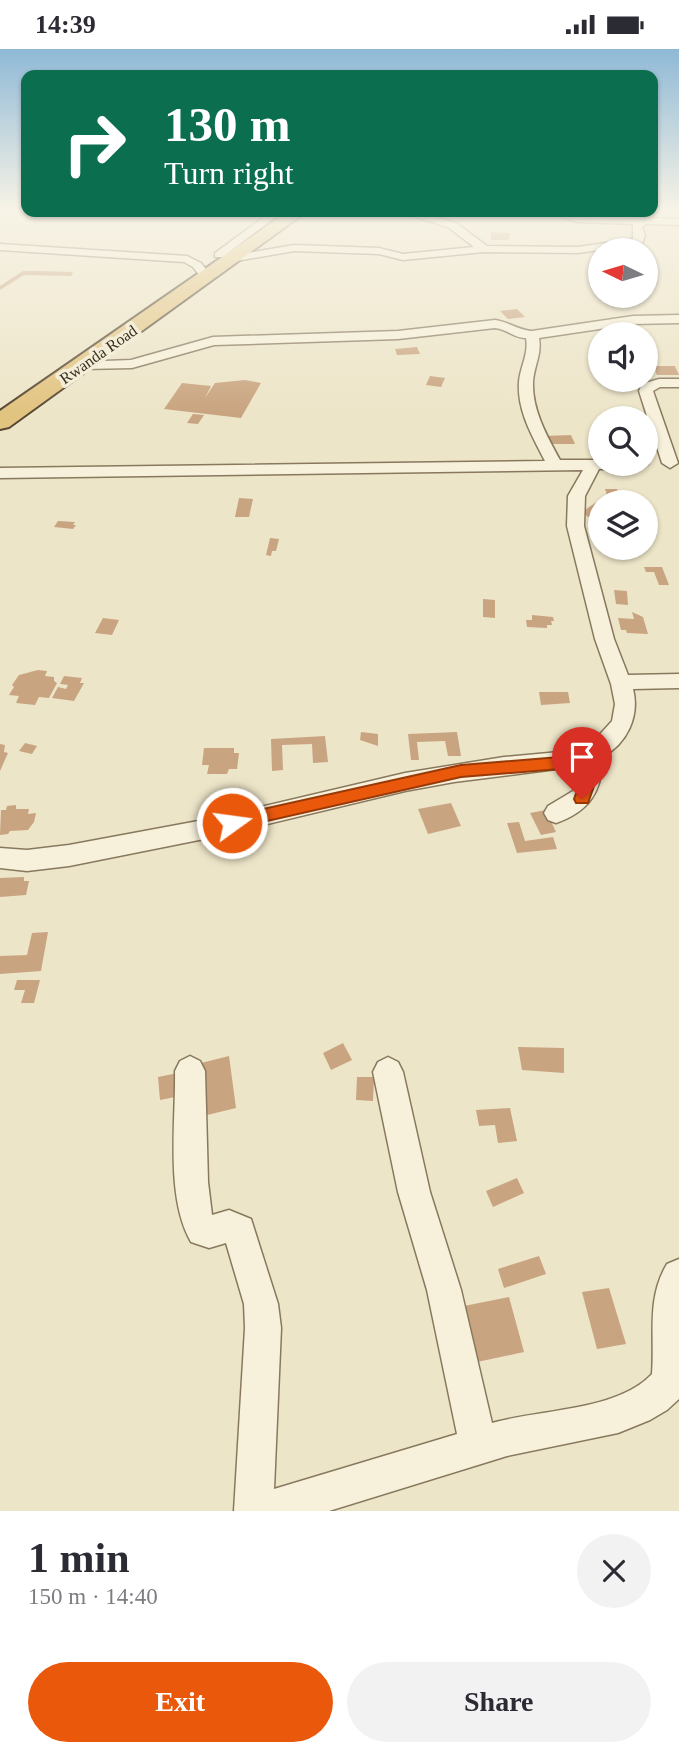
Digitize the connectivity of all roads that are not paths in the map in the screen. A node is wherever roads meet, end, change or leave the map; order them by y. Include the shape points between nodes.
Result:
1 (204, 275) edge
2 (210, 275) edge
3 (207, 278) junction
4 (679, 319) edge
5 (532, 335) junction
6 (83, 365) junction
7 (679, 383) edge
8 (0, 422) edge
9 (674, 463) edge
10 (555, 465) junction
11 (588, 465) edge
12 (0, 473) edge
13 (588, 473) edge
14 (679, 681) edge
15 (621, 682) junction
16 (591, 753) junction
17 (556, 813) dead end
18 (0, 858) edge
19 (190, 1071) dead end
20 (388, 1072) dead end
21 (679, 1276) edge
22 (479, 1447) junction
23 (254, 1511) edge
24 (267, 1511) edge

1 - 3 street
2 - 3 highway, Rwanda Road
3 - 6 highway, Rwanda Road
4 - 5 street via 633,320
5 - 6 street via 495,324 398,335 212,341 132,364
5 - 10 street via 535,351 526,387 536,425
6 - 8 highway, Rwanda Road
7 - 9 street via 659,383 646,391
10 - 11 street
10 - 12 street
13 - 15 street via 574,514 607,646
14 - 15 street
15 - 16 street via 623,721 616,734
16 - 17 street via 585,793 571,808
16 - 18 street via 560,763 461,771 414,780 151,842 26,860
19 - 23 street via 192,1192 197,1223 208,1232 229,1226 239,1231 261,1304
20 - 22 street
21 - 22 street via 672,1304 674,1362 669,1383 656,1397 615,1415 518,1434
22 - 24 street

